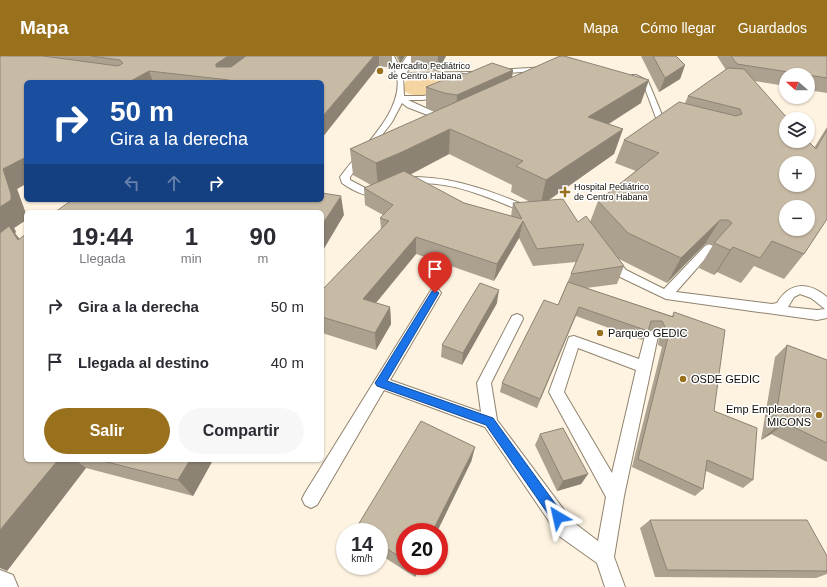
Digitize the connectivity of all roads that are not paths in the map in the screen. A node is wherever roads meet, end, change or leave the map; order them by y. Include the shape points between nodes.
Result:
1 (392, 56) edge
2 (410, 59) edge
3 (559, 69) edge
4 (481, 74) junction
5 (400, 75) junction
6 (624, 75) edge
7 (514, 79) edge
8 (469, 83) edge
9 (451, 91) edge
10 (400, 98) junction
11 (450, 123) edge
12 (680, 124) edge
13 (370, 161) edge
14 (350, 171) junction
15 (538, 210) edge
16 (709, 248) edge
17 (601, 250) edge
18 (435, 293) dead end
19 (666, 295) junction
20 (827, 304) edge
21 (772, 309) junction
22 (827, 313) edge
23 (517, 319) dead end
24 (651, 336) edge
25 (644, 367) junction
26 (380, 383) junction
27 (490, 422) junction
28 (615, 496) junction
29 (311, 498) dead end
30 (604, 557) junction
31 (615, 587) edge

1 - 5 lane
2 - 5 street
3 - 4 lane
4 - 5 lane
4 - 7 lane
4 - 8 lane
5 - 10 lane
6 - 12 lane via 646,82 659,116
9 - 10 lane via 438,96
10 - 11 lane
10 - 14 lane via 389,120
13 - 14 lane
14 - 15 lane via 345,181 355,188 378,194 408,181 429,179 472,189 530,211
16 - 19 lane
17 - 19 lane via 622,273
18 - 26 lane
19 - 21 lane
20 - 21 lane via 816,295 798,290 789,294 782,306
21 - 22 lane via 817,315
23 - 27 lane via 484,383
24 - 25 lane
25 - 28 lane
25 - 28 lane via 574,342 556,392
26 - 27 lane
26 - 29 lane
27 - 30 lane via 566,529
28 - 30 lane
30 - 31 lane

